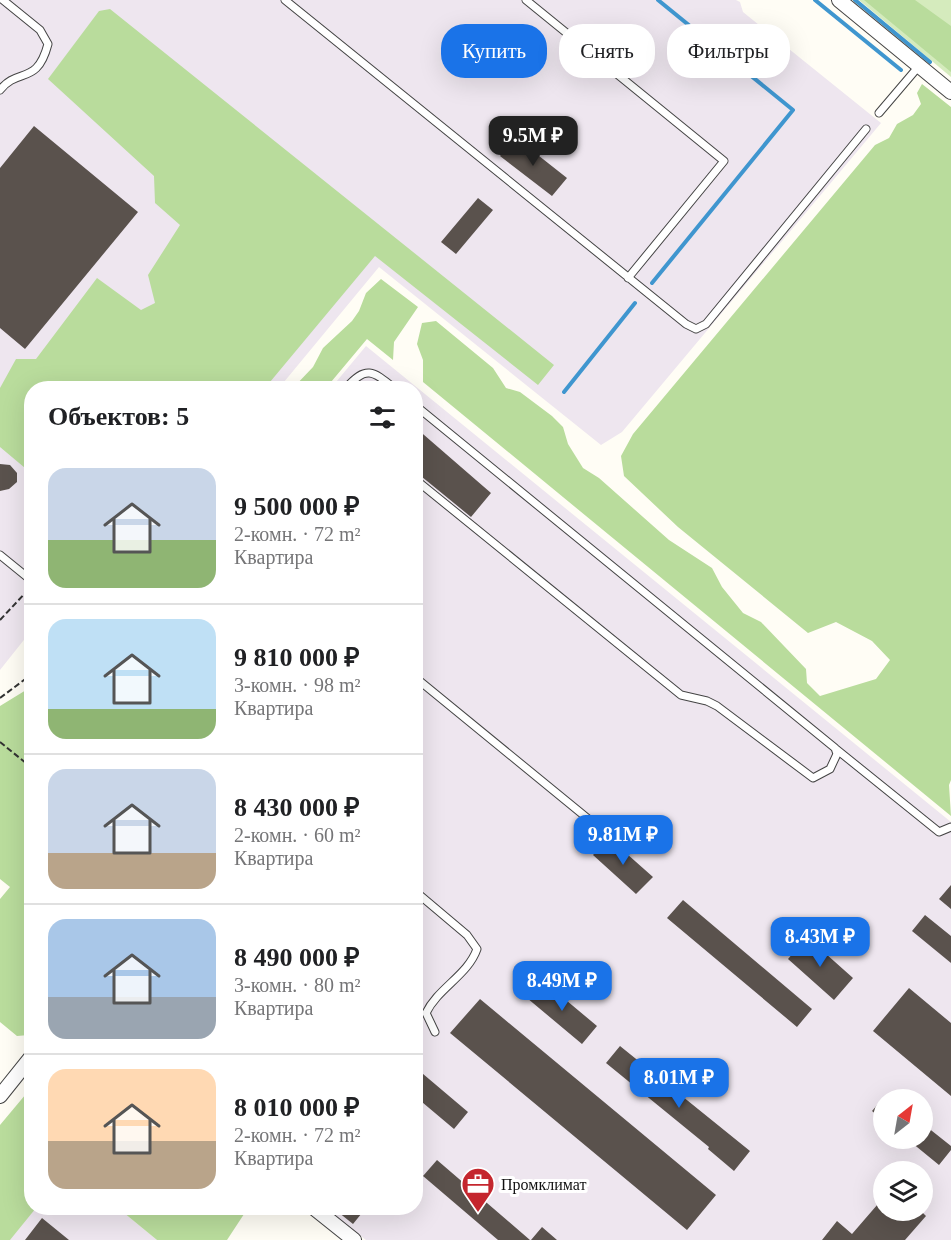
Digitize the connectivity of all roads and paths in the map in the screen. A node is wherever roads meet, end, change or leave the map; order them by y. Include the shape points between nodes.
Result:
1 (3, 0) edge
2 (285, 0) edge
3 (526, 0) edge
4 (839, 0) edge
5 (920, 66) junction
6 (0, 90) edge
7 (951, 92) edge
8 (879, 113) dead end
9 (866, 129) dead end
10 (628, 278) junction
11 (352, 381) edge
12 (385, 381) edge
13 (423, 412) edge
14 (423, 486) edge
15 (0, 555) edge
16 (24, 574) edge
17 (24, 594) edge
18 (0, 620) edge
19 (24, 681) edge
20 (423, 684) edge
21 (0, 698) edge
22 (0, 742) edge
23 (834, 748) junction
24 (24, 762) edge
25 (951, 827) edge
26 (603, 831) dead end
27 (423, 898) edge
28 (435, 1032) dead end
29 (24, 1066) edge
30 (0, 1096) edge
31 (323, 1215) edge
32 (354, 1240) edge

1 - 6 lane via 40,30 48,44 44,60 33,72 5,83
2 - 10 lane
3 - 10 lane via 724,161
4 - 5 street
5 - 7 street
5 - 8 lane
9 - 10 lane via 706,324 696,329 686,324
11 - 12 lane via 364,373 375,373
13 - 23 lane
14 - 23 lane via 681,695 717,706 813,778 830,769 837,754
15 - 16 lane
17 - 18 path
19 - 21 path
20 - 26 lane
22 - 24 path
23 - 25 lane via 939,832
27 - 28 lane via 467,935 477,949 473,960 431,1002 426,1013
29 - 30 street
31 - 32 street

